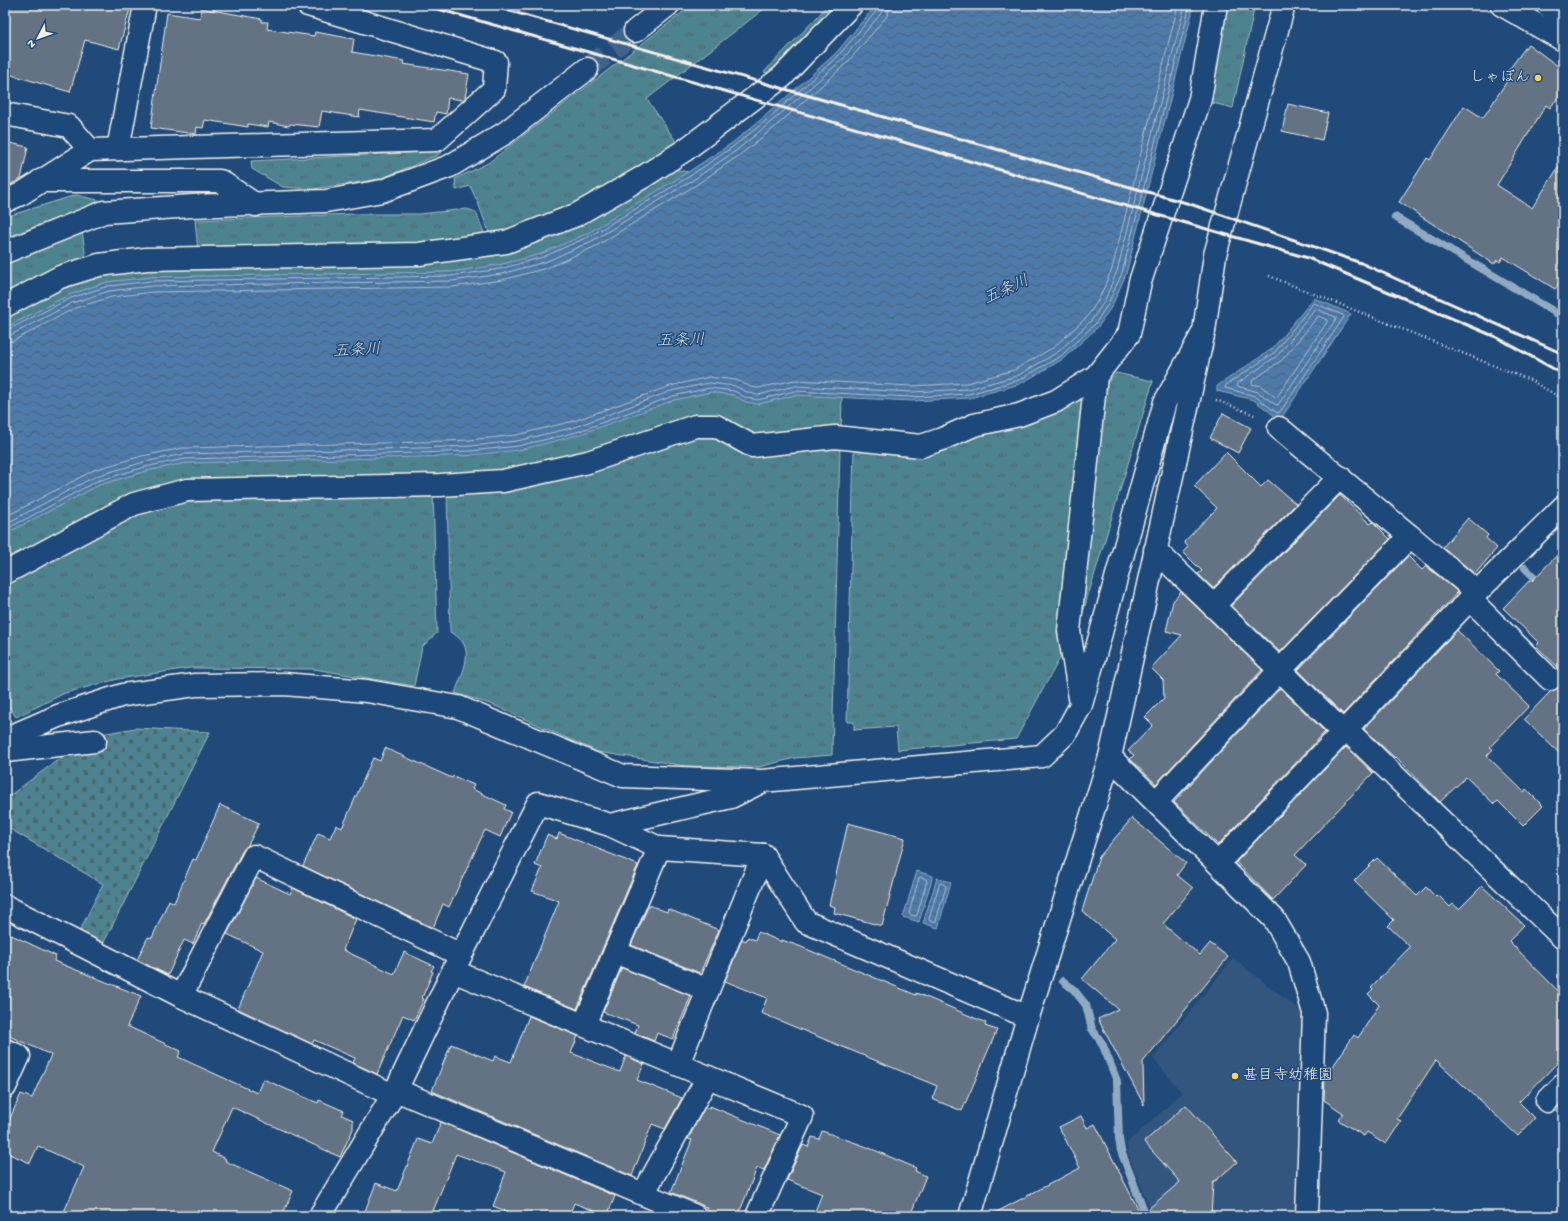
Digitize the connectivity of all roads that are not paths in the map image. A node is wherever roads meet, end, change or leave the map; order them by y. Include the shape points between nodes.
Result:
1 (145, 5) edge
2 (308, 5) edge
3 (668, 5) edge
4 (851, 5) edge
5 (1216, 5) edge
6 (1284, 5) edge
7 (1502, 5) edge
8 (1547, 5) edge
9 (635, 31) tunnel mouth
10 (1562, 40) edge
11 (587, 69) tunnel mouth
12 (5, 114) edge
13 (90, 150) junction
14 (118, 150) junction
15 (40, 181) junction
16 (10, 194) edge
17 (256, 205) junction
18 (5, 252) edge
19 (5, 306) edge
20 (1204, 331) junction
21 (1096, 376) junction
22 (1280, 428) road end
23 (1340, 476) junction
24 (1563, 507) edge
25 (1410, 536) junction
26 (1155, 550) junction
27 (5, 573) edge
28 (1474, 595) junction
29 (1213, 606) junction
30 (1280, 670) junction
31 (1550, 679) dead end
32 (1081, 705) junction
33 (1345, 730) junction
34 (5, 741) edge
35 (95, 741) dead end
36 (5, 751) edge
37 (1110, 757) junction
38 (762, 781) junction
39 (1156, 802) junction
40 (610, 826) junction
41 (659, 848) junction
42 (763, 855) junction
43 (1218, 863) junction
44 (5, 906) edge
45 (1563, 938) edge
46 (615, 952) junction
47 (457, 963) junction
48 (708, 990) junction
49 (181, 996) junction
50 (1028, 1017) junction
51 (584, 1025) junction
52 (5, 1050) edge
53 (678, 1064) junction
54 (708, 1077) junction
55 (1563, 1085) edge
56 (5, 1088) edge
57 (395, 1093) junction
58 (1547, 1101) dead end
59 (643, 1194) junction
60 (320, 1216) edge
61 (696, 1216) edge
62 (757, 1216) edge
63 (970, 1216) edge
64 (1307, 1216) edge

1 - 14 street
2 - 14 street via 496,62 494,89 437,140
3 - 9 street
4 - 19 street via 782,77 685,150 576,215 506,242 419,254 146,259 99,265 60,277
5 - 21 street via 1200,99 1140,282 1129,334
6 - 20 street via 1214,255
7 - 10 street
8 - 10 street via 1554,11
11 - 17 street via 505,133 450,166 382,191 326,201
12 - 13 street via 69,126
13 - 14 street
13 - 15 street
15 - 16 street
15 - 17 street via 220,181
17 - 18 street via 104,212
20 - 26 street
20 - 32 street via 1165,402
21 - 27 street via 1056,401 1019,415 974,425 921,446 835,437 752,446 716,426 695,426 588,462 503,481 440,485 187,490 134,504
21 - 32 street via 1069,631
22 - 23 street
23 - 25 street
23 - 29 street
24 - 28 street
25 - 28 street
25 - 30 street
26 - 29 street
26 - 37 street
28 - 31 street
28 - 33 street
29 - 30 street
30 - 33 street
30 - 39 street
32 - 38 street via 1065,734 1042,756
33 - 43 street
33 - 45 street
34 - 38 street via 58,716 123,695 194,685 284,684 367,691 458,707 622,776
35 - 36 street
37 - 39 street
37 - 50 street
38 - 40 street via 731,797
39 - 43 street
40 - 41 street
40 - 47 street via 538,803
41 - 42 street
41 - 46 street
42 - 48 street
42 - 50 street via 806,922
43 - 64 street via 1274,919 1299,962 1314,1013
44 - 49 street
46 - 48 street
46 - 51 street
47 - 49 street via 254,856
47 - 51 street
47 - 57 street
48 - 53 street
49 - 57 street
50 - 63 street
51 - 53 street
52 - 56 street via 19,1056
53 - 54 street
54 - 59 street
54 - 62 street via 802,1116
55 - 58 street
57 - 59 street
57 - 60 street
59 - 61 street

